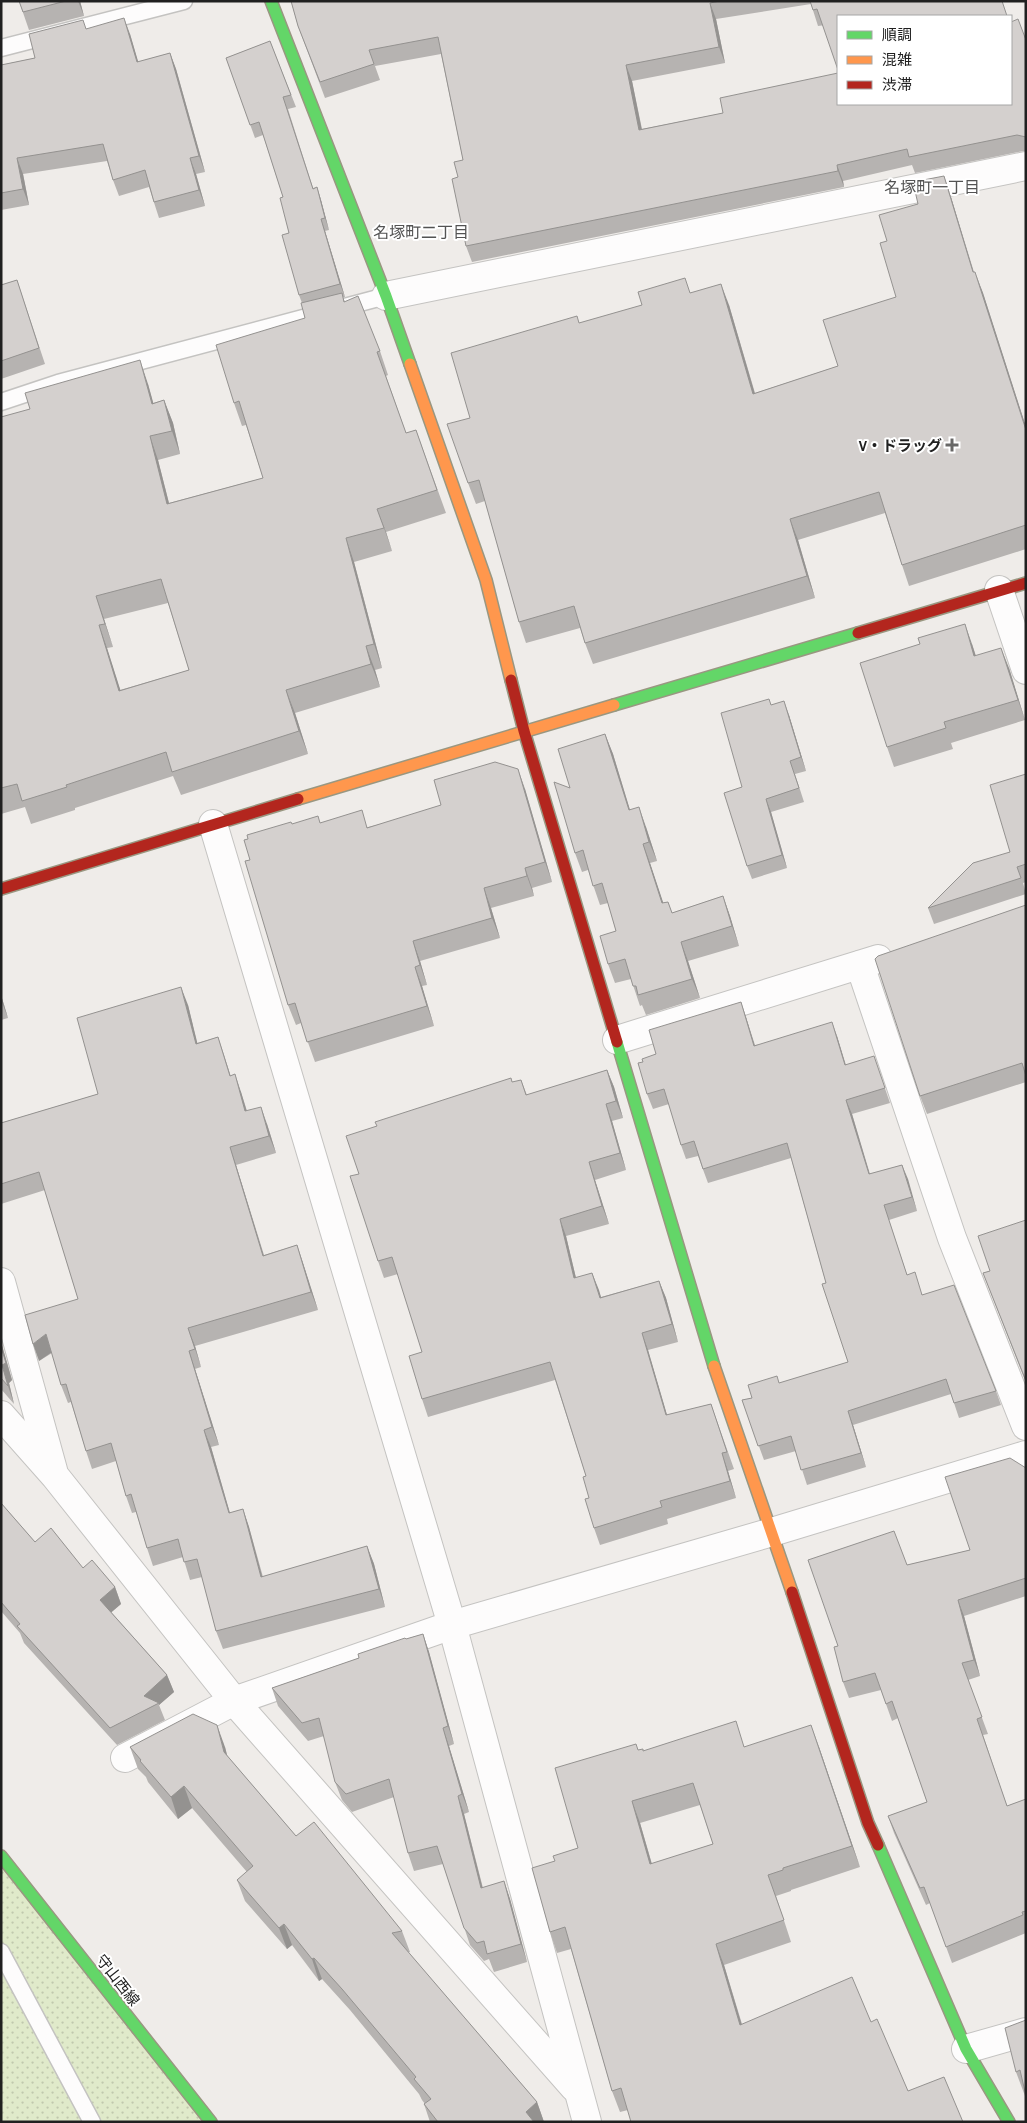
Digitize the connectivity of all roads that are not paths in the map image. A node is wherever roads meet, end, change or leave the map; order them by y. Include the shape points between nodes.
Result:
1 (184, 1) edge
2 (271, 1) edge
3 (1, 48) edge
4 (1026, 166) edge
5 (386, 296) junction
6 (1, 402) edge
7 (1026, 583) edge
8 (999, 590) junction
9 (1026, 670) edge
10 (524, 731) junction
11 (213, 824) junction
12 (1, 889) edge
13 (897, 952) edge
14 (860, 965) junction
15 (617, 1040) junction
16 (1, 1282) edge
17 (1, 1415) edge
18 (1026, 1426) edge
19 (1026, 1455) edge
20 (55, 1476) junction
21 (772, 1532) junction
22 (452, 1626) junction
23 (234, 1701) junction
24 (125, 1758) dead end
25 (1, 1856) edge
26 (1, 1952) edge
27 (1026, 2032) edge
28 (966, 2049) junction
29 (579, 2092) junction
30 (92, 2122) edge
31 (211, 2122) edge
32 (587, 2122) edge
33 (1009, 2122) edge

1 - 3 lane
2 - 5 street
4 - 5 street
5 - 6 lane via 58,383
5 - 10 street via 486,580
7 - 8 street
8 - 9 street
8 - 10 street
10 - 11 street
10 - 15 street
11 - 12 street
11 - 22 street
13 - 14 street
14 - 15 street
14 - 18 street via 952,1238
15 - 21 street via 703,1332
16 - 20 street
17 - 20 street
19 - 21 street
20 - 23 street
21 - 22 street
21 - 28 street via 868,1822
22 - 23 street
22 - 29 street
23 - 24 street
23 - 29 street
25 - 31 street, 守山西線
26 - 30 lane
27 - 28 street
28 - 33 street
29 - 32 street

